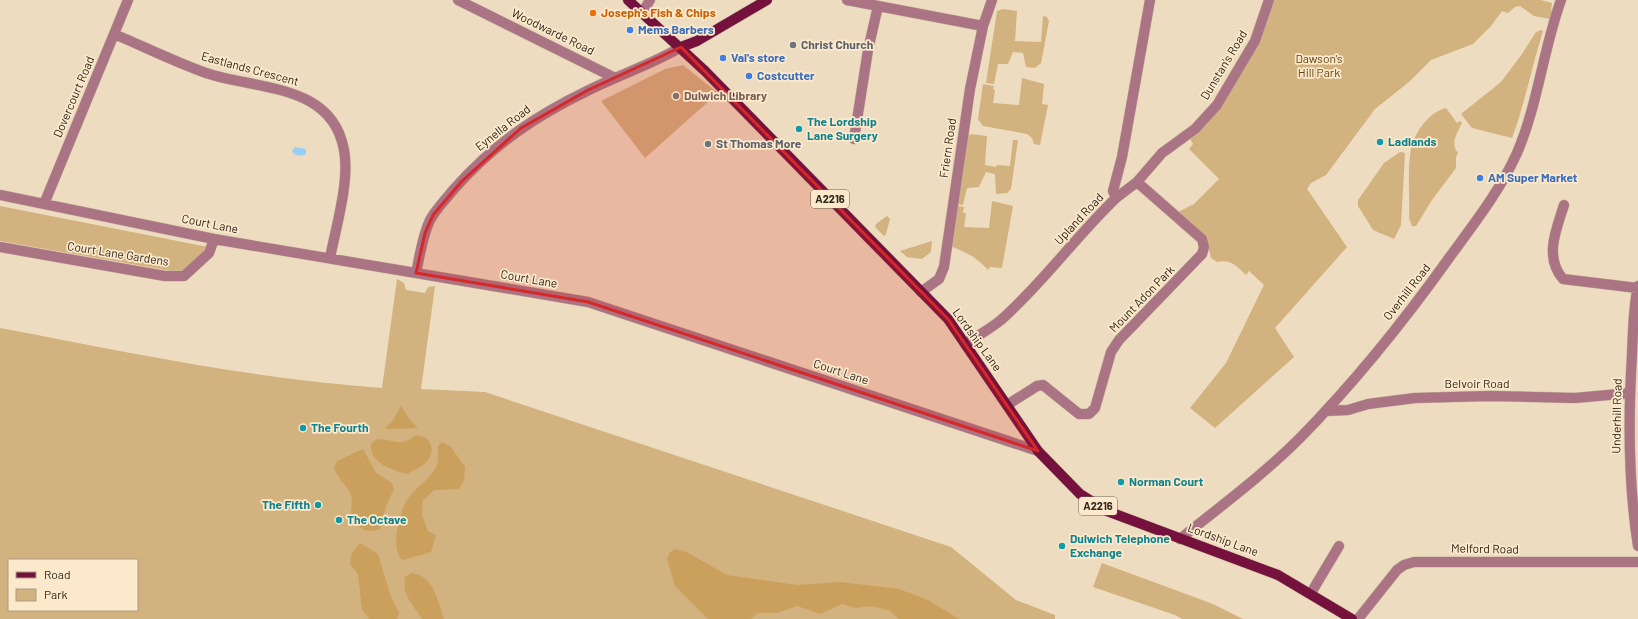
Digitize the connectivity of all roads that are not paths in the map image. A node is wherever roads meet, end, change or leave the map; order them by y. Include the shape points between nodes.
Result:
1 (128, 0) edge
2 (458, 0) edge
3 (628, 0) edge
4 (650, 0) edge
5 (767, 0) edge
6 (847, 0) edge
7 (992, 0) edge
8 (1150, 0) edge
9 (1269, 0) edge
10 (1560, 0) edge
11 (878, 6) junction
12 (642, 13) junction
13 (983, 26) junction
14 (114, 34) junction
15 (681, 48) junction
16 (615, 78) junction
17 (854, 139) dead end
18 (1137, 182) junction
19 (0, 195) edge
20 (1116, 198) junction
21 (44, 204) junction
22 (1564, 205) dead end
23 (214, 239) junction
24 (0, 247) edge
25 (330, 258) junction
26 (416, 273) junction
27 (1638, 287) edge
28 (921, 292) junction
29 (965, 344) junction
30 (1630, 393) junction
31 (1007, 405) junction
32 (1326, 411) junction
33 (1038, 451) junction
34 (1180, 539) junction
35 (1339, 546) dead end
36 (1638, 546) edge
37 (1638, 562) edge
38 (1311, 594) junction
39 (1352, 619) edge
40 (1358, 619) edge

1 - 14 street, Dovercourt Road
2 - 16 street, Woodwarde Road
3 - 12 main road, Lordship Lane / A2216
4 - 12 street
5 - 15 main road via 698,41
6 - 11 street
7 - 13 street, Friern Road
8 - 20 street, Upland Road via 1122,157 1113,191
9 - 18 street, Dunstan's Road via 1255,41 1217,105 1195,129 1162,154
10 - 32 street, Overhill Road via 1527,127 1498,188 1420,299
11 - 13 street
11 - 17 street via 868,50
12 - 15 main road, Lordship Lane / A2216
13 - 28 street, Friern Road via 964,126 944,267 939,279
14 - 21 street, Dovercourt Road
14 - 25 street, Eastlands Crescent via 207,73 300,96 315,103 328,115 340,134 345,159
15 - 16 street, Eynella Road
15 - 28 main road, Lordship Lane / A2216
16 - 26 street, Eynella Road via 533,120 480,162 433,215 421,245
18 - 20 street, Dunstan's Road
18 - 31 street, Mount Adon Park via 1202,239 1202,254 1110,352 1095,408 1089,414 1080,414 1043,385
19 - 21 street, Court Lane
20 - 29 street, Upland Road via 1000,320
21 - 23 street, Court Lane
22 - 27 street via 1553,240 1552,258 1556,271 1563,279
23 - 24 street, Court Lane Gardens via 209,253 184,276 165,276
23 - 25 street, Court Lane
25 - 26 street, Court Lane
26 - 33 street, Court Lane via 588,302
27 - 30 street, Underhill Road via 1634,311
28 - 29 main road, Lordship Lane / A2216 via 948,319
29 - 31 main road, Lordship Lane / A2216
30 - 32 street, Belvoir Road via 1575,398 1415,398 1368,404 1348,410
30 - 36 street, Underhill Road via 1629,454 1633,516
31 - 33 main road, Lordship Lane / A2216
32 - 34 street, Overhill Road via 1293,445
33 - 34 main road, Lordship Lane / A2216 via 1080,494 1103,509
34 - 38 main road, Lordship Lane / A2216 via 1278,575
35 - 38 street
37 - 40 street, Melford Road via 1414,562 1397,570
38 - 39 main road, Lordship Lane / A2216

